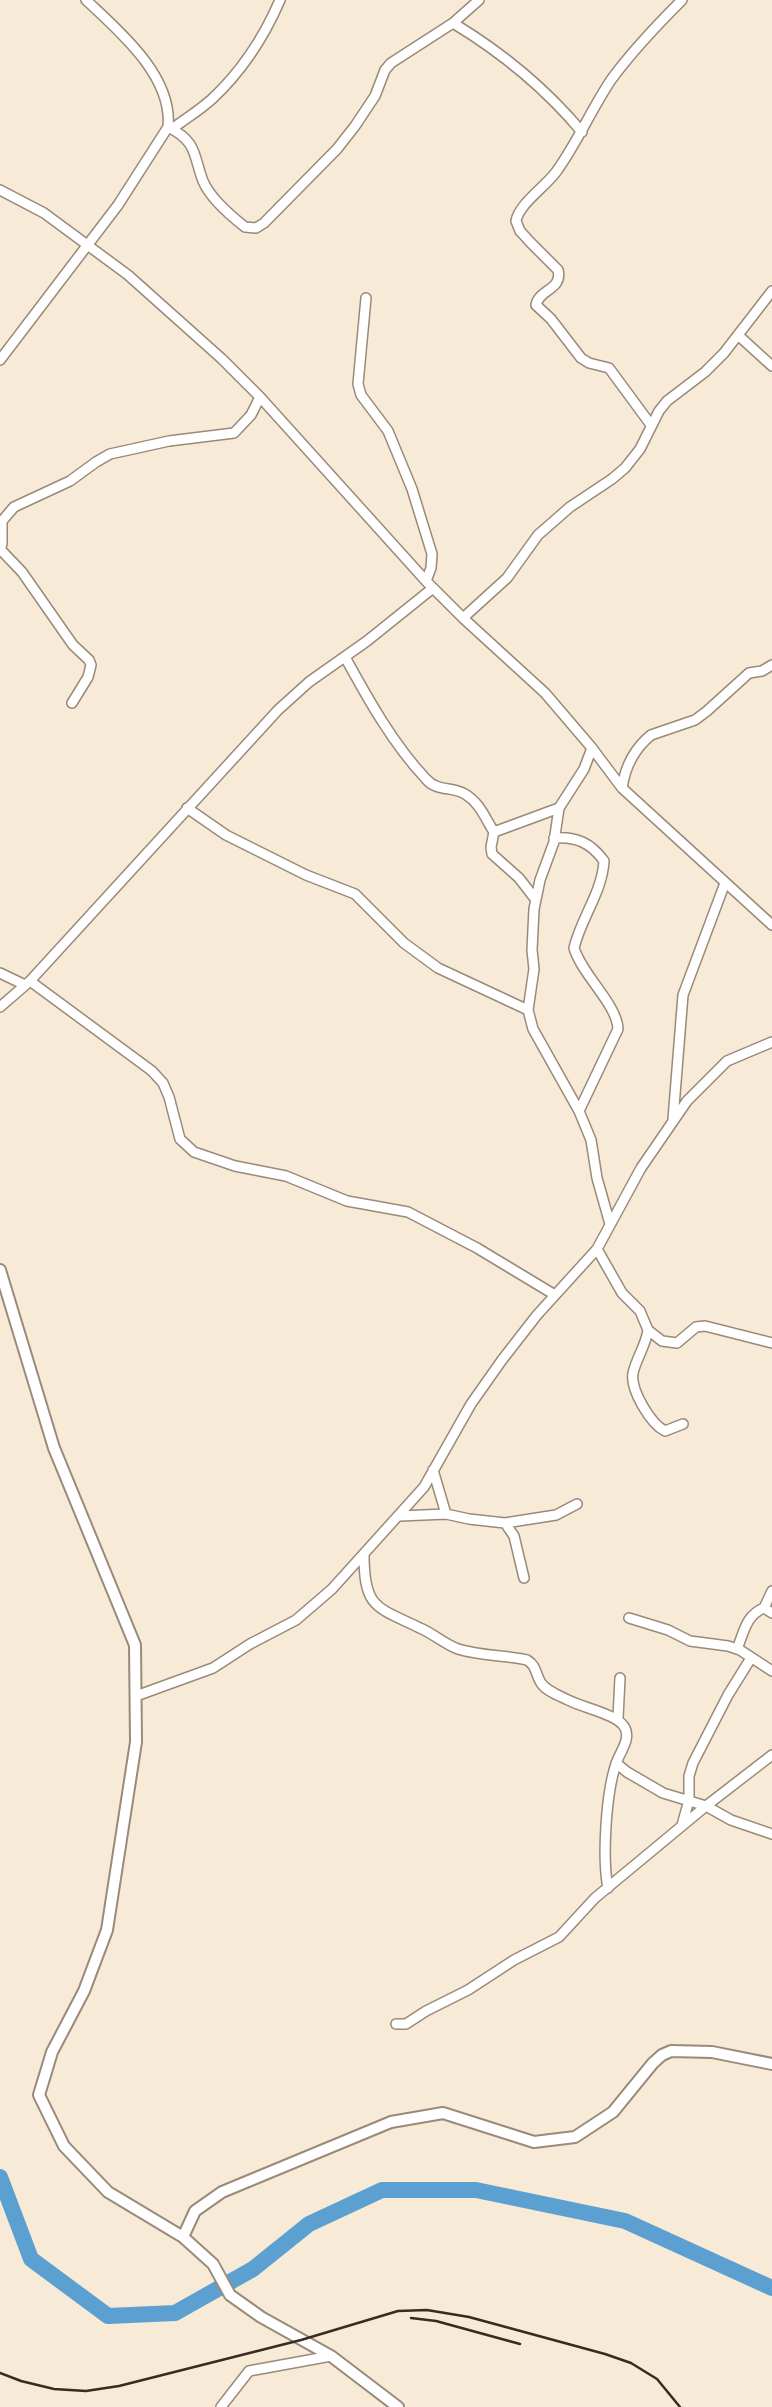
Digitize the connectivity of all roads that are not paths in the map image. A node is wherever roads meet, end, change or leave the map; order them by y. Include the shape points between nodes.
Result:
1 (86, 0) edge
2 (281, 0) edge
3 (479, 0) edge
4 (682, 0) edge
5 (453, 23) junction
6 (170, 128) junction
7 (582, 132) junction
8 (0, 190) edge
9 (88, 246) junction
10 (772, 291) edge
11 (366, 298) dead end
12 (739, 336) junction
13 (0, 360) edge
14 (772, 366) edge
15 (260, 397) junction
16 (651, 425) junction
17 (0, 549) edge
18 (430, 585) junction
19 (463, 618) junction
20 (345, 657) junction
21 (772, 665) edge
22 (72, 703) dead end
23 (592, 748) junction
24 (605, 764) junction
25 (584, 769) junction
26 (622, 788) junction
27 (187, 808) junction
28 (559, 808) junction
29 (494, 832) junction
30 (554, 838) junction
31 (724, 883) junction
32 (536, 900) junction
33 (772, 925) edge
34 (0, 973) edge
35 (28, 983) junction
36 (0, 1007) edge
37 (528, 1010) junction
38 (772, 1042) edge
39 (579, 1111) junction
40 (673, 1121) junction
41 (610, 1224) junction
42 (597, 1249) junction
43 (0, 1270) edge
44 (555, 1295) junction
45 (648, 1330) junction
46 (772, 1343) edge
47 (683, 1424) dead end
48 (433, 1470) junction
49 (577, 1504) dead end
50 (446, 1514) junction
51 (400, 1516) junction
52 (505, 1523) junction
53 (364, 1555) junction
54 (524, 1578) dead end
55 (772, 1591) edge
56 (768, 1610) edge
57 (629, 1618) dead end
58 (737, 1650) junction
59 (751, 1658) junction
60 (772, 1671) edge
61 (620, 1678) dead end
62 (136, 1696) junction
63 (618, 1718) junction
64 (772, 1755) edge
65 (616, 1763) junction
66 (689, 1800) junction
67 (706, 1806) junction
68 (681, 1827) junction
69 (772, 1834) edge
70 (608, 1888) junction
71 (396, 2024) dead end
72 (772, 2064) edge
73 (183, 2237) junction
74 (331, 2356) junction
75 (221, 2407) edge
76 (398, 2407) edge

1 - 6 street via 152,71
2 - 6 street via 254,51 236,73 210,101
3 - 5 street
4 - 7 street via 612,80
5 - 6 street via 391,63 375,96 343,141 256,228 240,223 211,193 192,146
5 - 7 street via 523,73
6 - 9 street
7 - 16 street via 516,221 560,275 536,305 581,358 609,368
8 - 9 street via 44,213
9 - 13 street
9 - 15 street via 128,275
10 - 12 street
11 - 18 street via 358,384 388,430 412,489 432,554
12 - 14 street
12 - 16 street via 705,372 667,401
15 - 17 street via 251,415 228,436 169,441 110,454 70,481 14,507 2,521
15 - 18 street
16 - 19 street via 625,468 538,535 507,578
17 - 22 street via 89,660 88,677
18 - 19 street
18 - 20 street
19 - 23 street via 545,693
20 - 27 street via 278,710
20 - 29 street via 388,730 426,780 474,801
21 - 26 street via 749,673 695,720 646,740 624,774
23 - 24 street
23 - 25 street
24 - 25 street
24 - 26 street
25 - 28 street
26 - 31 street
27 - 35 street
27 - 37 street via 226,835 355,894 395,935 438,968
28 - 29 street
28 - 30 street
29 - 32 street via 492,854
30 - 32 street
30 - 39 street via 579,839 604,861 594,901 574,948 618,1020 618,1029
31 - 33 street
31 - 40 street via 683,995
32 - 37 street
34 - 35 street
35 - 36 street
35 - 44 street via 152,1071 169,1097 180,1139 194,1152 286,1176 347,1201 408,1212
37 - 39 street via 533,1029
38 - 40 street via 727,1061
39 - 41 street via 591,1140
40 - 41 street
41 - 42 street
42 - 44 street
42 - 45 street
43 - 62 street via 54,1448 135,1645
44 - 48 street via 502,1360
45 - 46 street via 670,1343 705,1326
45 - 47 street via 633,1374 635,1389 658,1427 665,1431
48 - 50 street
48 - 51 street
49 - 52 street via 556,1515
50 - 51 street
50 - 52 street
51 - 53 street
52 - 54 street via 514,1536
53 - 62 street via 296,1620 213,1668
53 - 63 street via 369,1594 385,1613 461,1650 527,1660 549,1689 578,1705
55 - 56 street
56 - 58 street via 757,1611 749,1619
57 - 58 street via 690,1641
58 - 59 street
59 - 60 street
59 - 66 street via 693,1763
61 - 63 street
62 - 73 street via 136,1742 107,1930 84,1991 52,2052 39,2095 64,2147 108,2192
63 - 65 street via 626,1735
64 - 67 street
65 - 66 street via 663,1793
65 - 70 street via 607,1824
66 - 67 street
66 - 68 street
67 - 68 street
67 - 69 street via 730,1820
68 - 70 street
70 - 71 street via 559,1937 406,2024
72 - 73 street via 712,2052 662,2055 613,2112 575,2137 534,2142 443,2113 391,2122 222,2192 195,2211
73 - 74 street via 213,2264 230,2295
74 - 75 street via 249,2371
74 - 76 street

